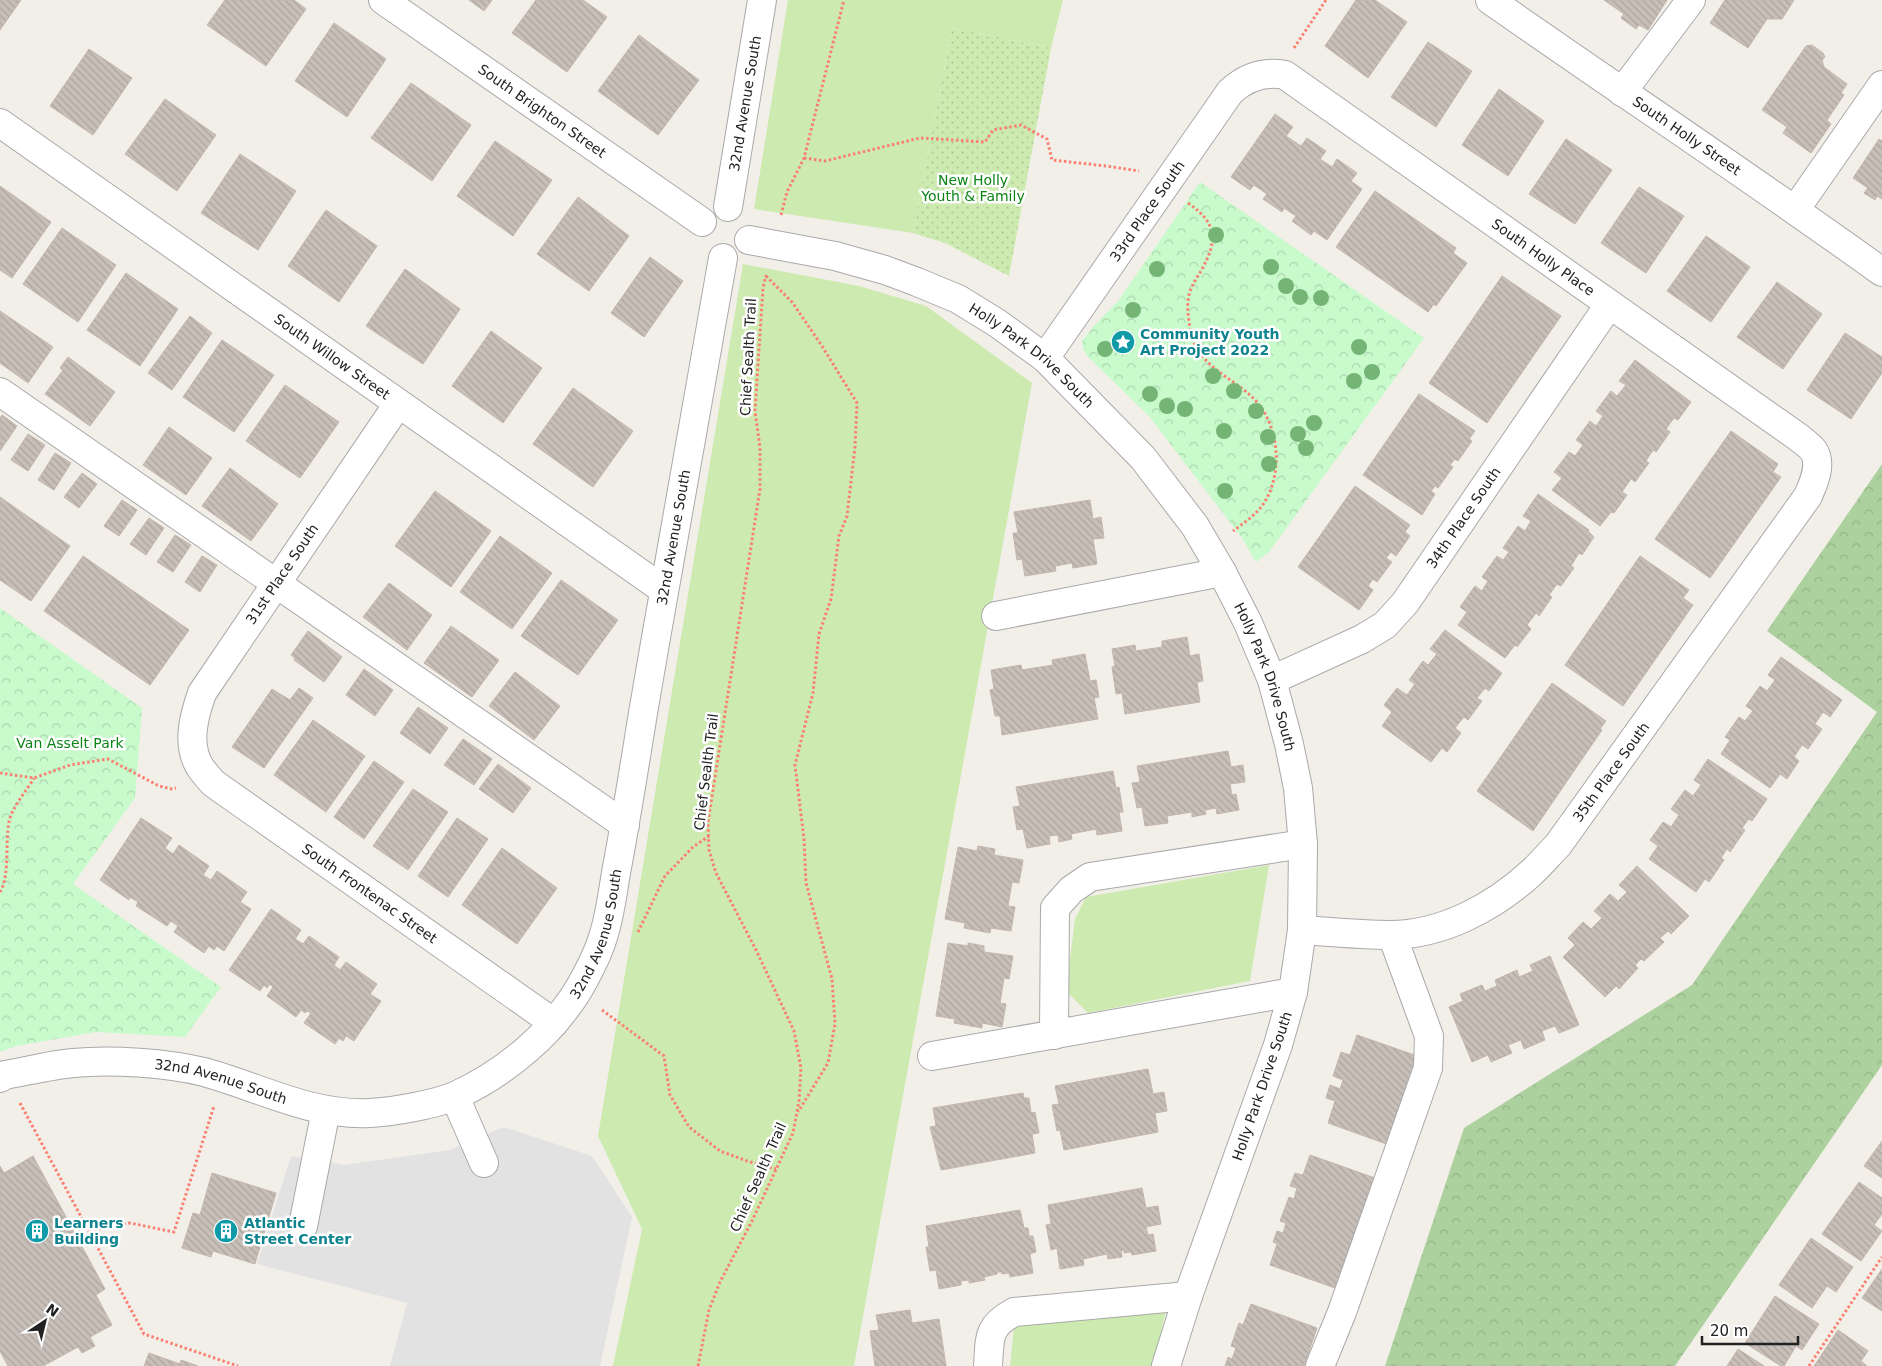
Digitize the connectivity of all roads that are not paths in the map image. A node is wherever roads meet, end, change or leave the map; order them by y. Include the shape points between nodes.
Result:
1 (383, 0) edge
2 (762, 0) edge
3 (1490, 0) edge
4 (1691, 0) edge
5 (1267, 74) joint
6 (1882, 85) edge
7 (1622, 92) junction
8 (0, 123) edge
9 (728, 207) junction
10 (1795, 210) junction
11 (702, 222) junction
12 (749, 240) junction
13 (722, 258) junction
14 (1882, 272) edge
15 (1609, 305) junction
16 (1045, 358) junction
17 (0, 392) edge
18 (398, 404) junction
19 (1817, 462) joint
20 (1215, 561) junction
21 (276, 583) junction
22 (664, 590) junction
23 (996, 616) dead end
24 (1272, 680) junction
25 (202, 765) joint
26 (625, 825) junction
27 (1303, 844) junction
28 (1302, 930) junction
29 (1392, 935) junction
30 (1293, 992) junction
31 (554, 1023) junction
32 (1054, 1035) junction
33 (932, 1056) dead end
34 (3, 1076) edge
35 (454, 1096) junction
36 (326, 1110) junction
37 (484, 1164) dead end
38 (303, 1226) dead end
39 (1188, 1296) junction
40 (988, 1366) edge
41 (1166, 1366) edge
42 (1320, 1366) edge

1 - 11 street, South Brighton Street
2 - 9 street, 32nd Avenue South
3 - 7 street, South Holly Street
4 - 7 street
5 - 15 street, South Holly Place via 1285,75
5 - 16 street, 33rd Place South via 1240,83 1230,92
6 - 10 street
7 - 10 street, South Holly Street
8 - 18 street, South Willow Street
9 - 11 street via 712,210
9 - 12 street via 744,216 750,232
10 - 14 street, South Holly Street
11 - 13 street via 700,238 703,245
12 - 13 street via 739,254
12 - 16 street, Holly Park Drive South via 835,256 918,282 966,304
13 - 22 street, 32nd Avenue South
15 - 19 street, South Holly Place via 1798,437 1814,451
15 - 24 street, 34th Place South via 1405,603 1385,625 1362,639
16 - 20 street, Holly Park Drive South via 1143,458 1195,526
17 - 21 street
18 - 21 street, 31st Place South
18 - 22 street, South Willow Street
19 - 29 street, 35th Place South via 1816,476 1808,496 1558,845 1532,873 1505,894 1462,919 1431,930
20 - 23 street
20 - 24 street, Holly Park Drive South via 1248,623
21 - 25 street, 31st Place South via 202,692 192,728
21 - 26 street
22 - 26 street, 32nd Avenue South
24 - 27 street, Holly Park Drive South via 1298,788
25 - 31 street, South Frontenac Street via 213,783
26 - 31 street, 32nd Avenue South via 604,937 578,991
27 - 28 street, Holly Park Drive South
27 - 32 street via 1090,877 1071,890 1055,908
28 - 29 street, 35th Place South
28 - 30 street, Holly Park Drive South
29 - 42 street via 1429,1036 1428,1068
30 - 32 street
30 - 39 street, Holly Park Drive South via 1278,1045
31 - 35 street, 32nd Avenue South via 496,1073
32 - 33 street
34 - 36 street, 32nd Avenue South via 74,1063 161,1065 203,1072
35 - 36 street, 32nd Avenue South via 405,1109 368,1113
35 - 37 street
36 - 38 street
39 - 40 street via 1014,1312 1000,1320 990,1336
39 - 41 street, Holly Park Drive South

